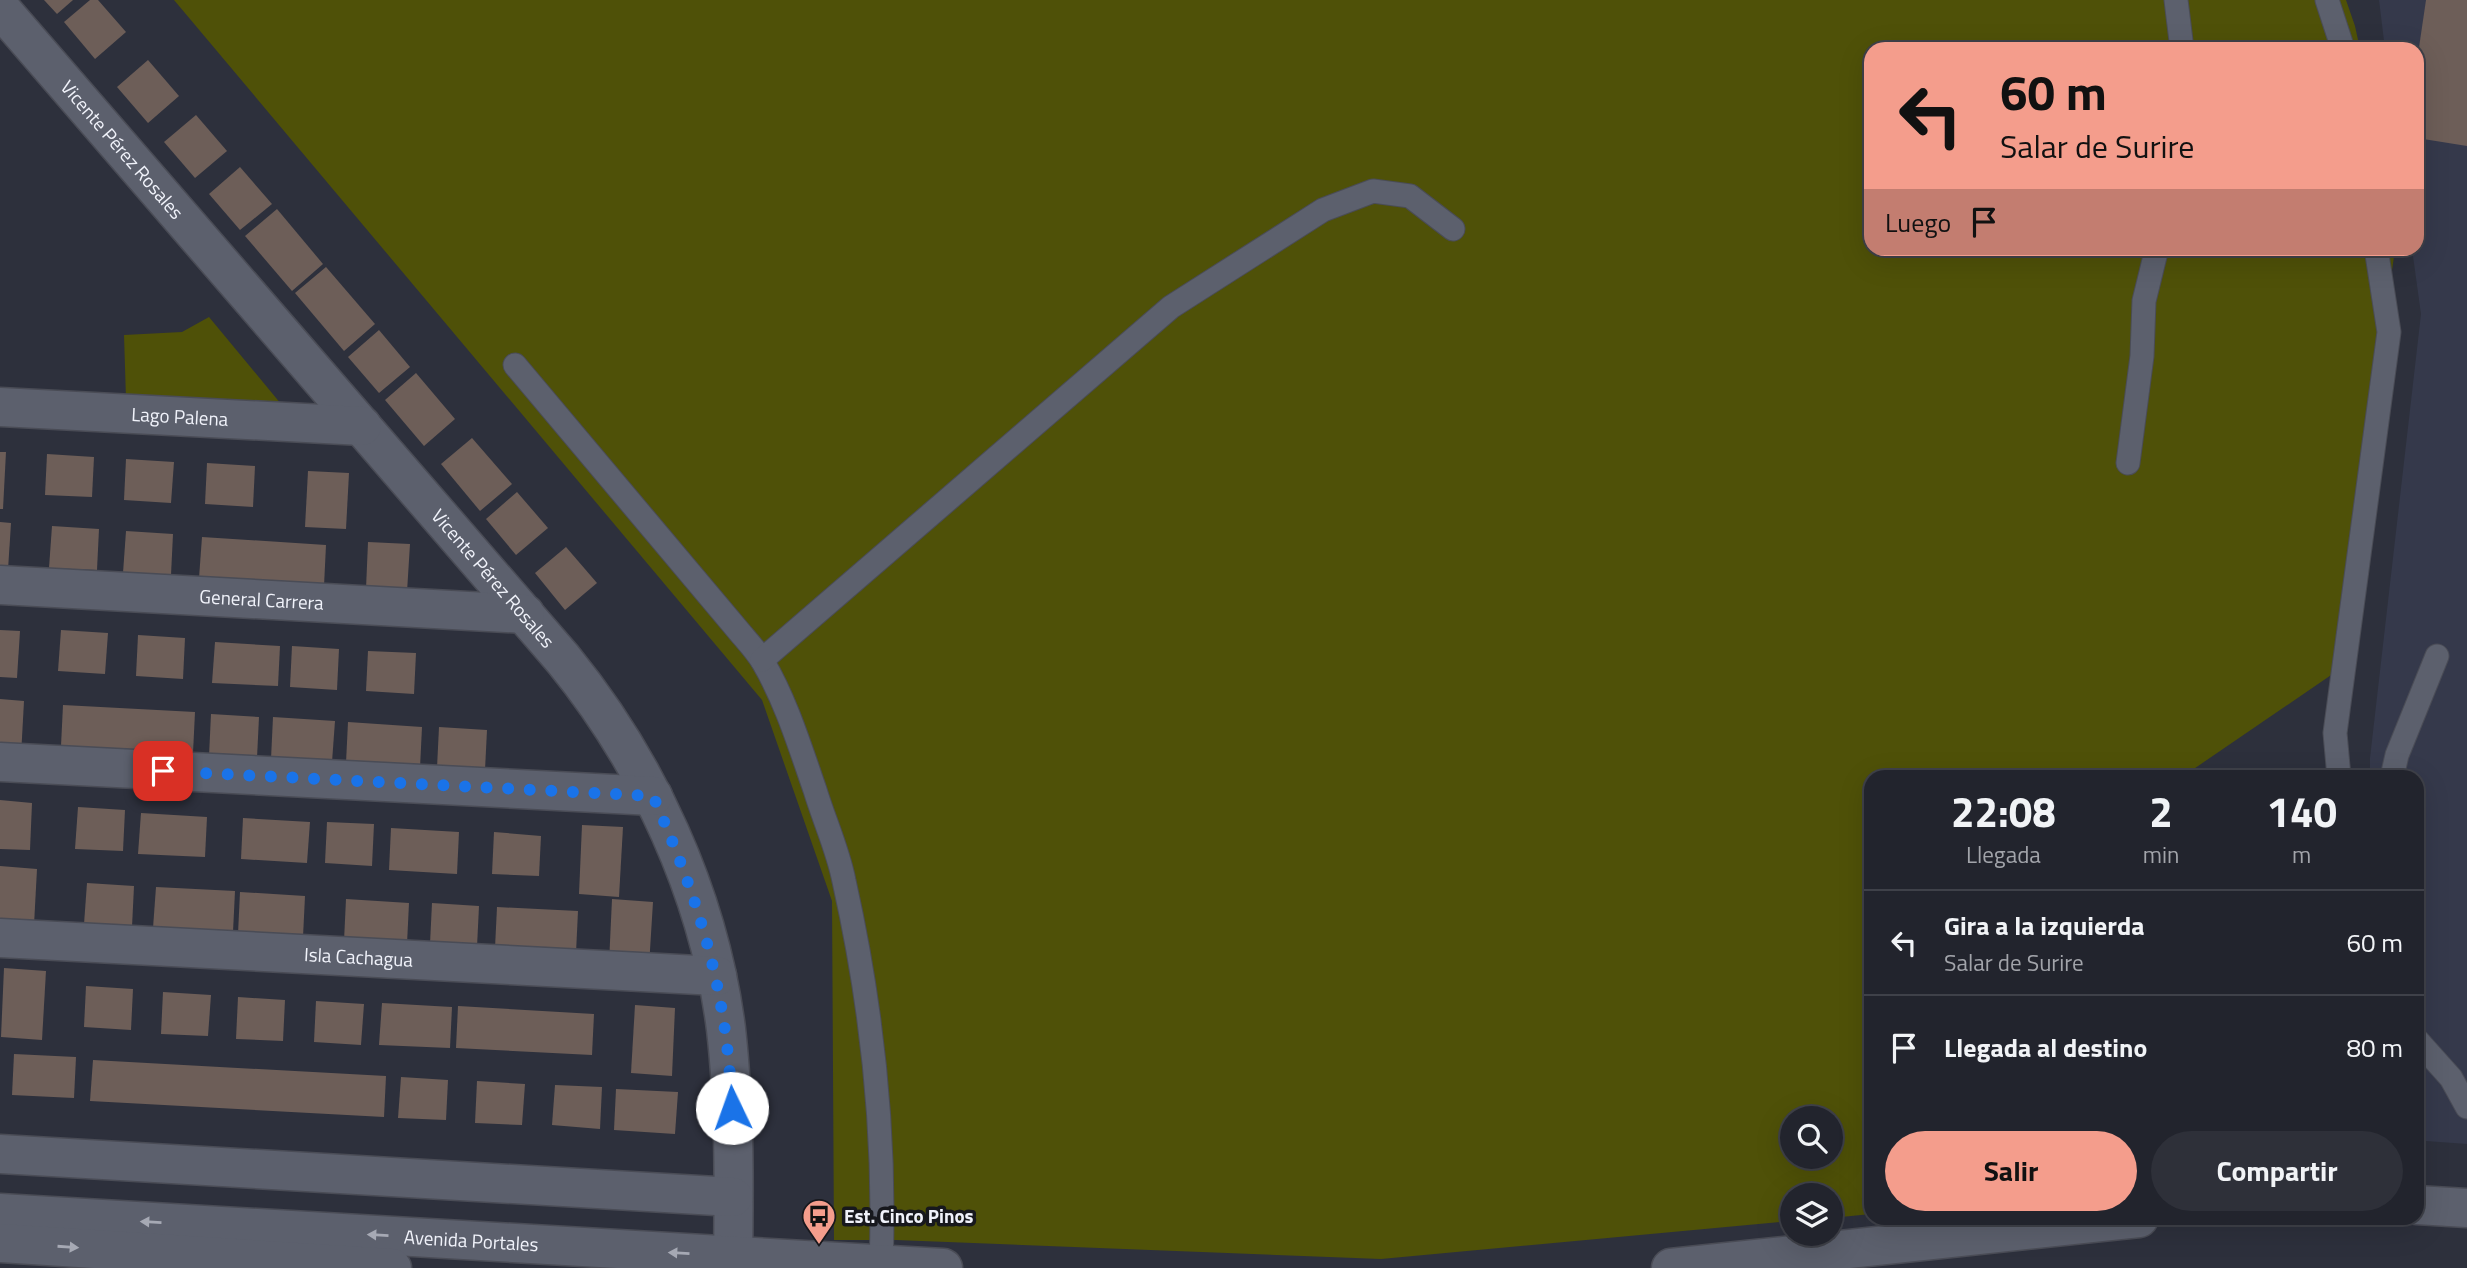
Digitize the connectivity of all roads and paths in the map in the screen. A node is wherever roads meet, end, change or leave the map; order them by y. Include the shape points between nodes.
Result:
1 (2176, 0) edge
2 (2328, 0) edge
3 (0, 8) edge
4 (2181, 42) edge
5 (2341, 42) edge
6 (1452, 229) dead end
7 (2155, 256) edge
8 (2377, 256) edge
9 (515, 365) dead end
10 (0, 407) edge
11 (362, 426) junction
12 (2128, 463) dead end
13 (0, 585) edge
14 (525, 614) junction
15 (2437, 656) dead end
16 (762, 660) junction
17 (0, 762) edge
18 (2338, 770) edge
19 (2394, 770) edge
20 (653, 796) junction
21 (0, 938) edge
22 (717, 976) junction
23 (2424, 1048) edge
24 (2467, 1107) edge
25 (0, 1154) edge
26 (733, 1197) junction
27 (2424, 1205) edge
28 (2467, 1208) edge
29 (0, 1213) edge
30 (2073, 1225) edge
31 (0, 1243) edge
32 (733, 1262) edge
33 (881, 1265) junction
34 (392, 1268) edge
35 (943, 1268) edge
36 (1671, 1268) edge

1 - 4 lane
2 - 5 lane
3 - 11 street, Vicente Pérez Rosales
6 - 16 lane via 1410,196 1373,191 1323,210 1171,307
7 - 12 lane via 2144,301
8 - 18 lane via 2389,332 2335,733
9 - 16 lane
10 - 11 street, Lago Palena
11 - 14 street, Vicente Pérez Rosales
13 - 14 street, General Carrera
14 - 20 street, Vicente Pérez Rosales via 590,692
15 - 19 lane
16 - 33 lane via 797,740 844,878 877,1084
17 - 20 street
20 - 22 street, Vicente Pérez Rosales via 687,879
21 - 22 street, Isla Cachagua
22 - 26 street, Vicente Pérez Rosales via 731,1081
23 - 24 lane via 2451,1078
25 - 26 street
26 - 32 street, Vicente Pérez Rosales
27 - 28 street
32 -> 29 street, Avenida Portales
30 - 36 street
31 -> 34 street, Avenida Portales
32 - 33 street, Avenida Portales
33 - 35 street, Avenida Portales

